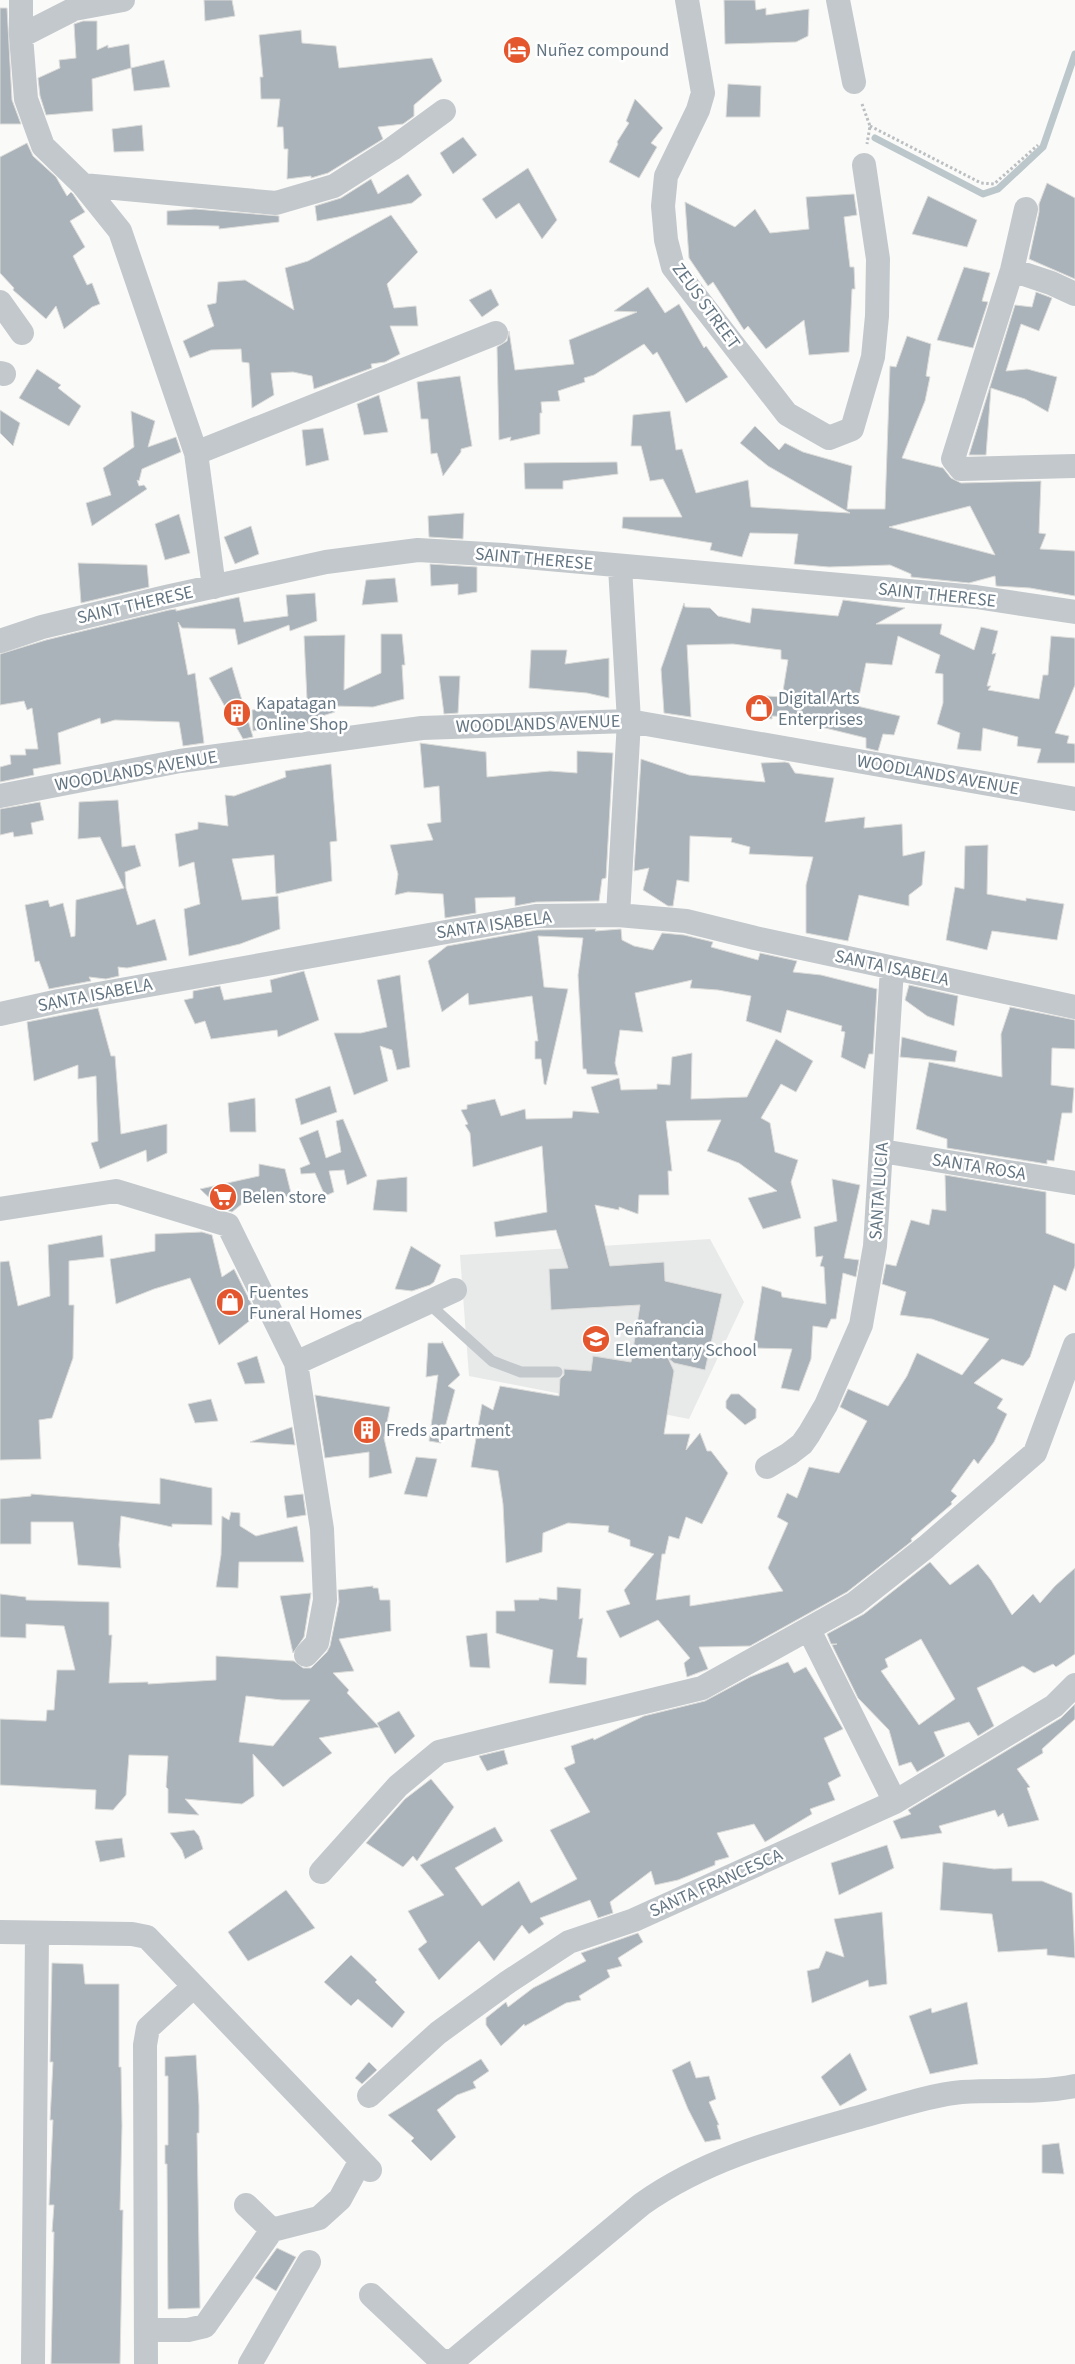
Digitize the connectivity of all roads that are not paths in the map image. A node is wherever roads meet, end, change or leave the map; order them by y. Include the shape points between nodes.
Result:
1 (22, 0) edge
2 (123, 0) edge
3 (687, 0) edge
4 (838, 0) edge
5 (21, 36) junction
6 (854, 82) road end
7 (444, 111) dead end
8 (864, 165) road end
9 (83, 185) junction
10 (1026, 209) dead end
11 (1012, 270) junction
12 (1075, 294) edge
13 (0, 302) edge
14 (22, 333) dead end
15 (496, 333) dead end
16 (196, 453) junction
17 (1075, 466) edge
18 (620, 567) junction
19 (214, 587) junction
20 (1075, 612) edge
21 (0, 641) edge
22 (629, 721) junction
23 (0, 796) edge
24 (1075, 799) edge
25 (618, 915) junction
26 (892, 968) junction
27 (1075, 1007) edge
28 (0, 1014) edge
29 (882, 1151) junction
30 (1075, 1183) edge
31 (0, 1209) edge
32 (455, 1290) dead end
33 (428, 1303) junction
34 (1075, 1344) edge
35 (296, 1363) junction
36 (557, 1372) dead end
37 (767, 1468) dead end
38 (810, 1630) junction
39 (306, 1655) dead end
40 (1075, 1685) edge
41 (896, 1802) junction
42 (321, 1872) dead end
43 (0, 1932) edge
44 (36, 1933) junction
45 (193, 1987) junction
46 (1075, 2086) edge
47 (369, 2096) dead end
48 (246, 2205) dead end
49 (272, 2230) junction
50 (309, 2262) dead end
51 (371, 2295) dead end
52 (146, 2330) junction
53 (33, 2364) edge
54 (146, 2364) edge
55 (250, 2364) edge

1 - 5 street
2 - 5 street via 74,9
3 - 8 street, ZEUS STREET via 702,93 698,110 666,176 664,215 673,267 787,414 829,438 852,430 873,357 878,259
4 - 6 street
5 - 9 street via 26,99 43,146
7 - 9 street via 334,186 276,203
9 - 16 street via 120,231
10 - 11 street
11 - 12 street
11 - 17 street via 953,459 961,469
13 - 14 street
15 - 16 street
16 - 19 street
18 - 19 street, SAINT THERESE via 418,550 326,562
18 - 20 street, SAINT THERESE via 976,597
18 - 22 street
19 - 21 street, SAINT THERESE via 42,627
22 - 23 street, WOODLANDS AVENUE via 422,728 180,761
22 - 24 street, WOODLANDS AVENUE
22 - 25 street
25 - 26 street, SANTA ISABELA via 686,921
25 - 28 street, SANTA ISABELA via 536,916
26 - 27 street, SANTA ISABELA
26 - 29 street, SANTA LUCIA
29 - 30 street, SANTA ROSA
29 - 37 street, SANTA LUCIA via 874,1246 861,1325 826,1405 802,1444
31 - 35 street via 116,1191 228,1226
32 - 33 street
33 - 35 street
33 - 36 lane via 492,1361 521,1372
34 - 38 street via 1035,1453 855,1604
35 - 39 street via 322,1528 324,1600 317,1643
38 - 41 street
38 - 42 street via 702,1688 439,1752 398,1786
40 - 41 street, SANTA FRANCESCA via 1054,1706
41 - 47 street, SANTA FRANCESCA via 634,1920 569,1942 438,2033
43 - 44 street
44 - 45 street via 147,1936
44 - 53 street
45 - 49 street via 365,2166 319,2218
45 - 52 street via 148,2028 145,2045
46 - 51 street via 1048,2091 961,2092 831,2125 715,2162 672,2183 642,2204 453,2361 441,2361
48 - 49 street
49 - 52 street via 205,2326 188,2330
50 - 55 street
52 - 54 street

